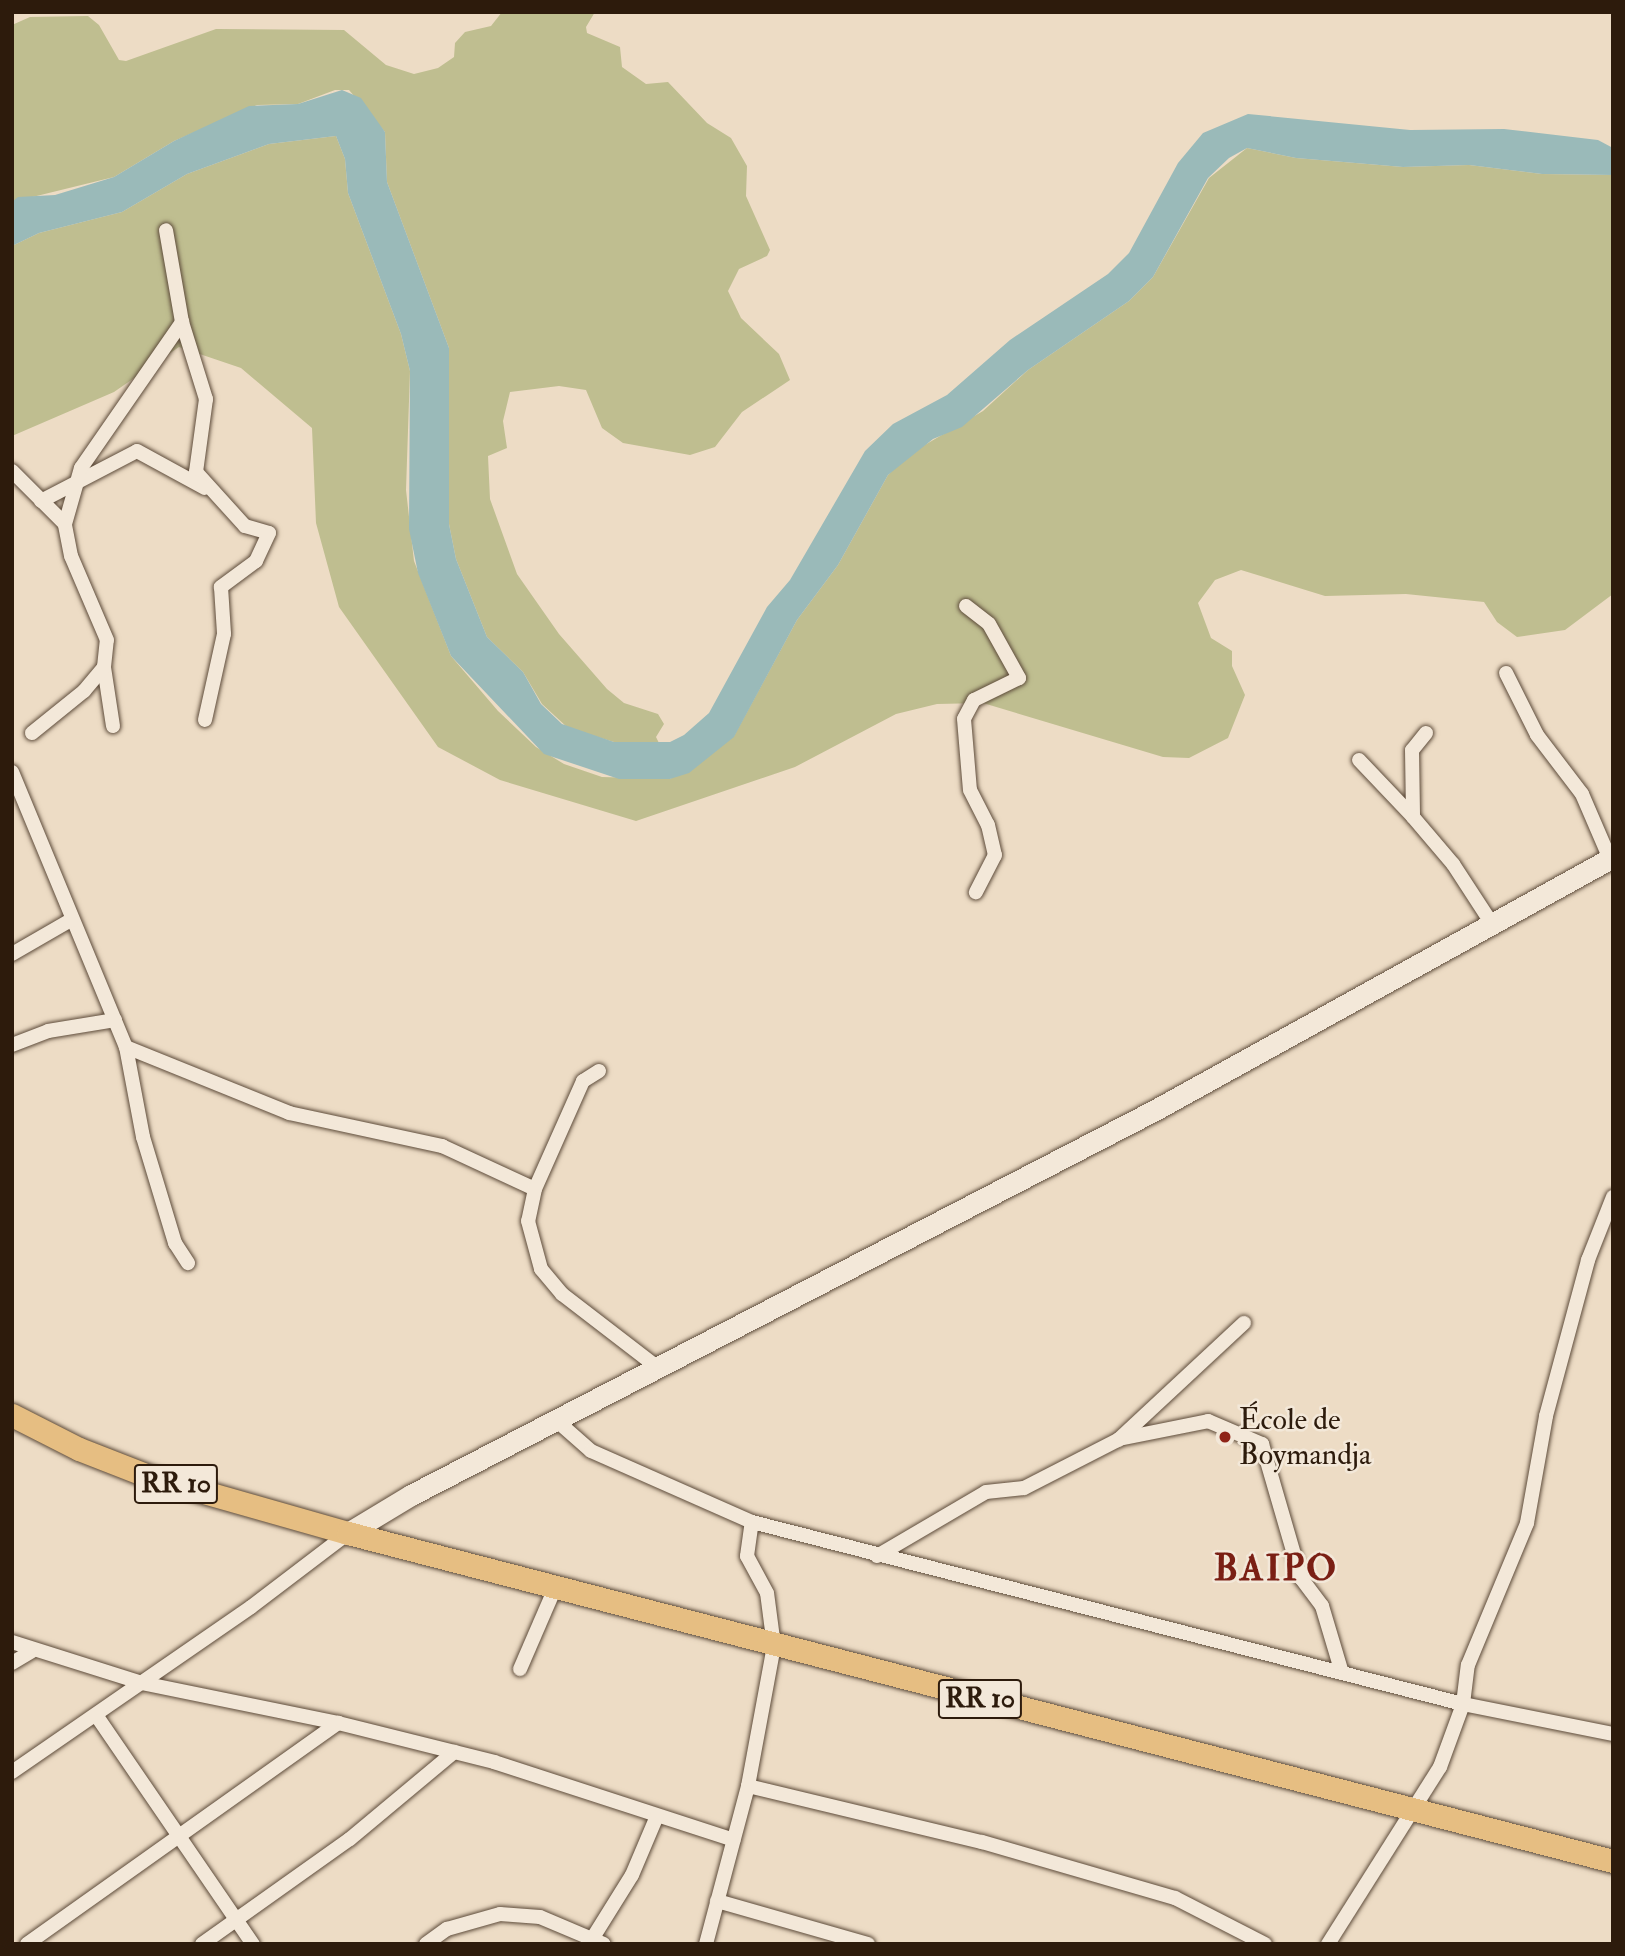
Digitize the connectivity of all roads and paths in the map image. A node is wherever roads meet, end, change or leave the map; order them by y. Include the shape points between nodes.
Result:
1 (166, 230) dead end
2 (182, 322) junction
3 (12, 471) edge
4 (77, 483) junction
5 (215, 494) junction
6 (41, 501) junction
7 (65, 524) junction
8 (966, 606) dead end
9 (104, 667) junction
10 (1506, 673) dead end
11 (205, 720) dead end
12 (113, 726) dead end
13 (32, 733) dead end
14 (1426, 733) dead end
15 (1359, 760) dead end
16 (12, 772) edge
17 (1413, 817) junction
18 (1611, 858) edge
19 (976, 892) dead end
20 (71, 920) junction
21 (1494, 927) junction
22 (12, 954) edge
23 (115, 1020) junction
24 (12, 1045) edge
25 (126, 1048) junction
26 (599, 1071) dead end
27 (535, 1189) junction
28 (1613, 1197) edge
29 (188, 1264) dead end
30 (1244, 1323) dead end
31 (659, 1368) junction
32 (12, 1415) edge
33 (557, 1421) junction
34 (1118, 1440) junction
35 (752, 1522) junction
36 (348, 1533) junction
37 (877, 1556) junction
38 (555, 1588) junction
39 (12, 1642) edge
40 (774, 1646) junction
41 (32, 1651) junction
42 (12, 1663) edge
43 (520, 1669) dead end
44 (1342, 1673) junction
45 (142, 1683) junction
46 (1462, 1704) junction
47 (96, 1715) junction
48 (338, 1723) junction
49 (1613, 1734) edge
50 (454, 1752) junction
51 (12, 1772) edge
52 (748, 1786) junction
53 (1415, 1810) junction
54 (657, 1816) junction
55 (179, 1836) junction
56 (734, 1840) junction
57 (1613, 1861) edge
58 (717, 1901) junction
59 (237, 1920) junction
60 (595, 1942) edge
61 (27, 1944) edge
62 (202, 1944) edge
63 (253, 1944) edge
64 (426, 1944) edge
65 (706, 1944) edge
66 (868, 1944) edge
67 (1265, 1944) edge
68 (1328, 1944) edge

1 - 2 street
2 - 4 street via 81,468
2 - 5 street via 206,399 196,472
3 - 6 street
4 - 5 street via 137,452
4 - 6 street
4 - 7 street
5 - 11 street via 245,526 269,533 256,561 221,587 224,634
6 - 7 street
7 - 9 street via 71,556 107,640
8 - 19 street via 989,624 1019,678 974,700 964,719 970,790 988,825 995,855
9 - 12 street
9 - 13 street via 84,691
10 - 18 street via 1537,736 1582,794
14 - 17 street via 1412,750
15 - 17 street
16 - 20 street
17 - 21 street via 1453,864
18 - 21 street
20 - 22 street
20 - 23 street
21 - 31 street via 1155,1110
23 - 24 street via 48,1031
23 - 25 street
25 - 27 street via 289,1113 442,1146
25 - 29 street via 143,1137 176,1242
26 - 27 street via 583,1081
27 - 31 street via 527,1221 541,1269 562,1294
28 - 46 street via 1588,1261 1546,1416 1527,1522 1468,1665
30 - 34 street
31 - 33 street
32 - 36 main road, RR 10 via 79,1449 151,1477
33 - 35 street via 591,1451
33 - 36 street
34 - 37 street via 1024,1488 986,1492
34 - 44 street via 1208,1421 1262,1444 1301,1578 1322,1606
35 - 37 street
35 - 40 street via 747,1556 767,1593
36 - 38 main road, RR 10
36 - 45 street
37 - 44 street
38 - 40 main road, RR 10
38 - 43 street
39 - 41 street
40 - 52 street
40 - 53 main road, RR 10
41 - 42 street
41 - 45 street
44 - 46 street
45 - 47 street
45 - 48 street
46 - 49 street
46 - 53 street via 1440,1767
47 - 51 street
47 - 55 street
48 - 50 street
48 - 55 street
50 - 54 street
50 - 59 street via 360,1831
52 - 56 street
52 - 67 street via 982,1842 1175,1898
53 - 57 main road, RR 10
53 - 68 street
54 - 56 street
54 - 60 street via 632,1875
55 - 59 street
55 - 61 street
56 - 58 street
58 - 65 street
58 - 66 street
59 - 62 street
59 - 63 street
60 - 64 street via 540,1917 500,1914 447,1929

